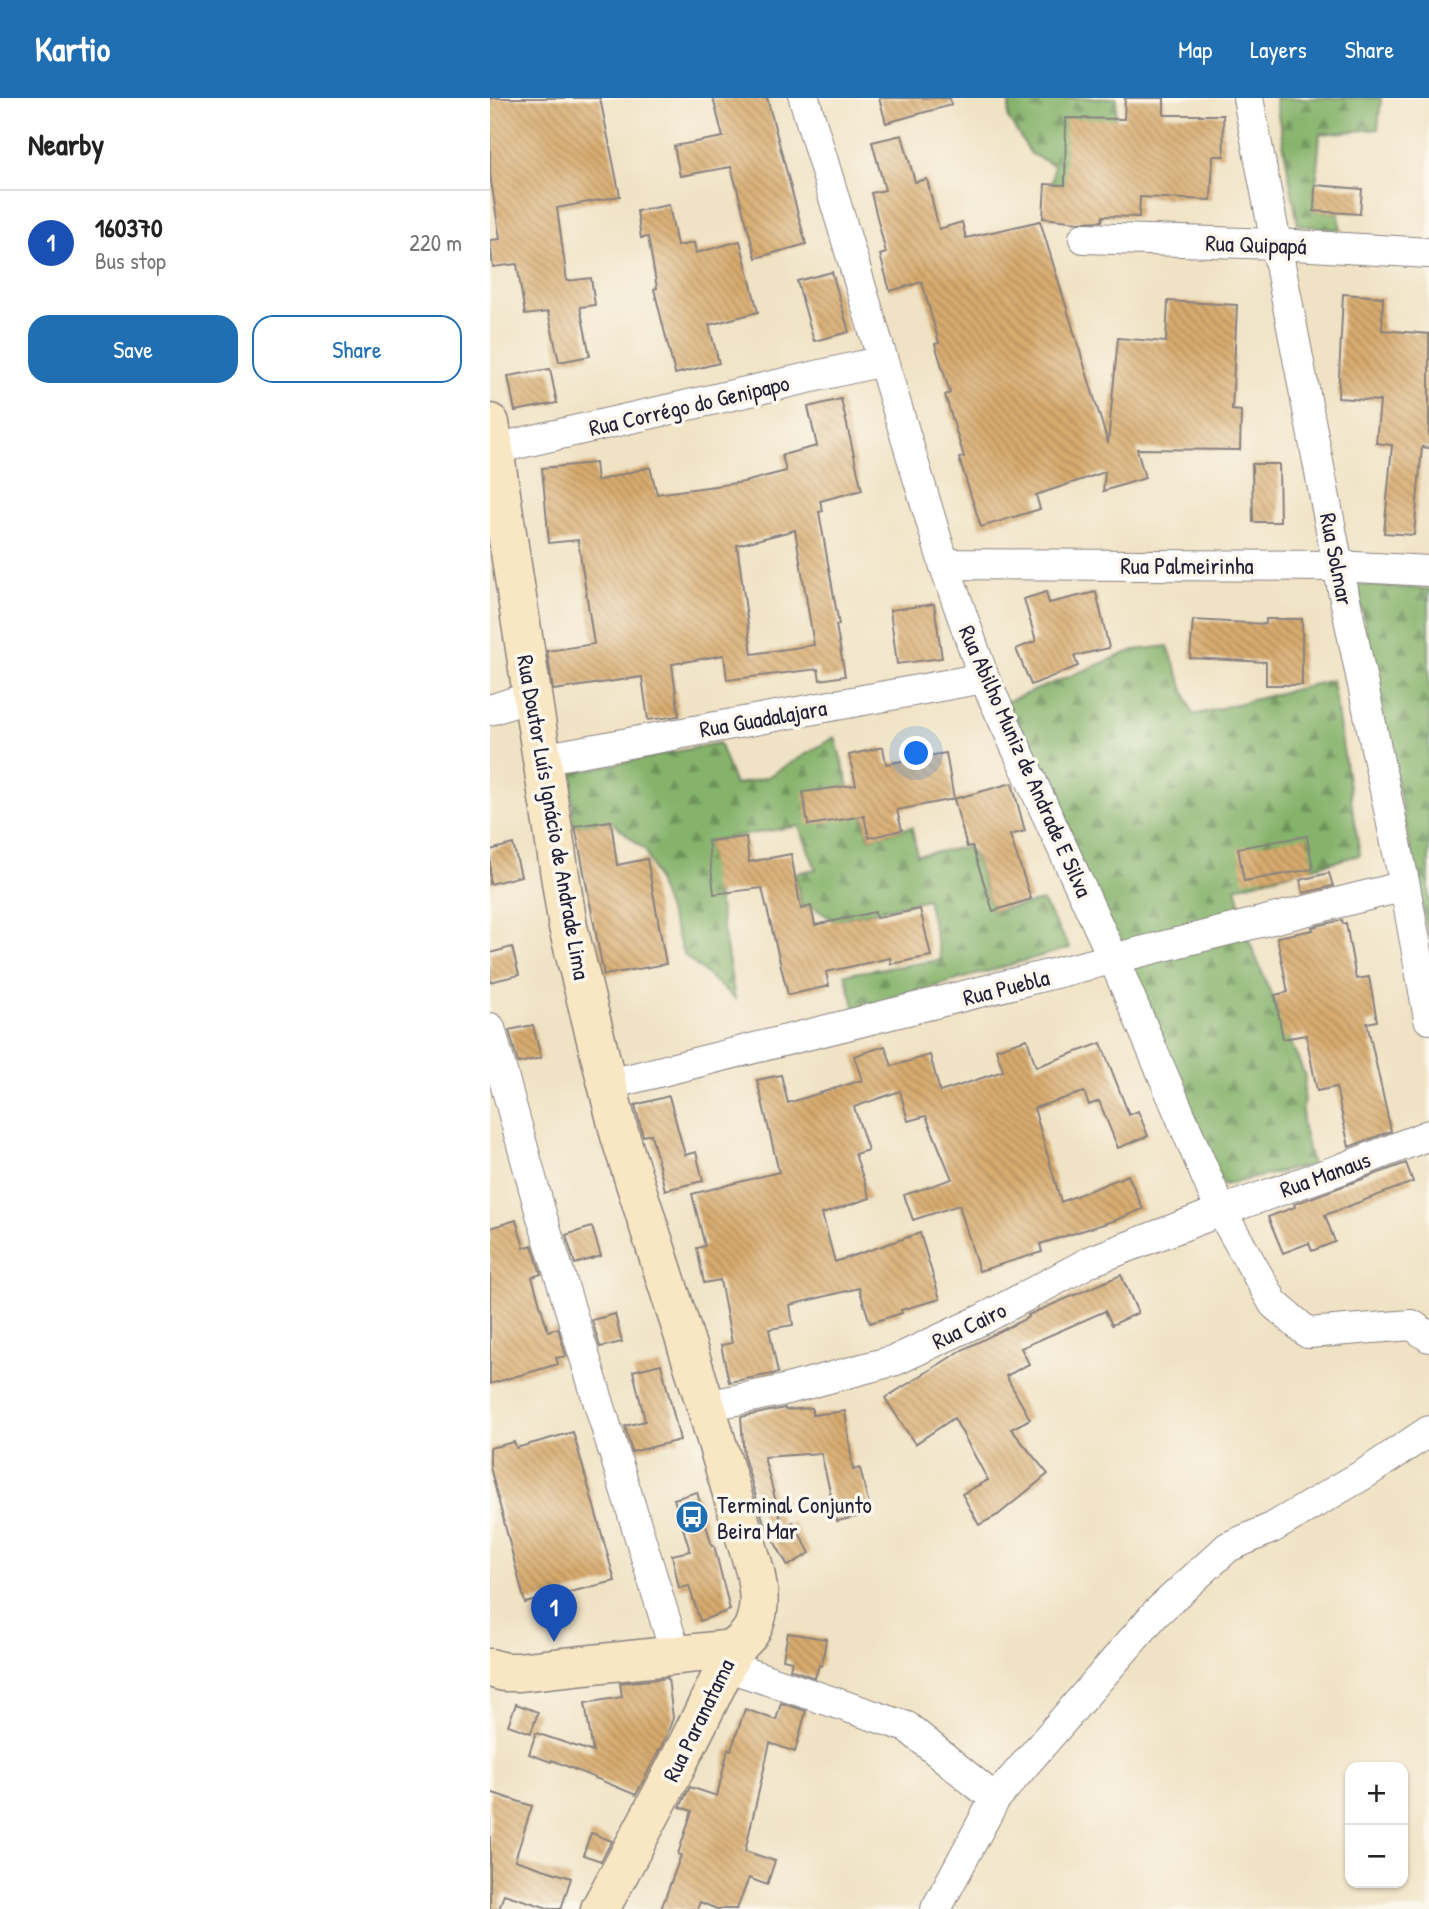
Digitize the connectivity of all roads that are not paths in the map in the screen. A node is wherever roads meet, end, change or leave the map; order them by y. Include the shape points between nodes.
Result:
1 (804, 98) edge
2 (1248, 98) edge
3 (1084, 237) dead end
4 (1277, 244) junction
5 (1429, 253) edge
6 (883, 361) junction
7 (492, 436) edge
8 (944, 564) junction
9 (1338, 566) junction
10 (1429, 571) edge
11 (984, 678) junction
12 (533, 696) junction
13 (490, 710) edge
14 (541, 759) junction
15 (1405, 886) junction
16 (1114, 960) junction
17 (1429, 1019) edge
18 (490, 1028) edge
19 (606, 1085) junction
20 (1429, 1135) edge
21 (1221, 1210) junction
22 (1429, 1337) edge
23 (706, 1406) junction
24 (1429, 1431) edge
25 (676, 1655) junction
26 (730, 1657) junction
27 (490, 1669) edge
28 (995, 1799) junction
29 (600, 1909) edge
30 (936, 1909) edge

1 - 6 street, Rua Abilho Muniz de Andrade E Silva
2 - 4 street, Rua Solmar
3 - 4 street, Rua Quipapá
4 - 5 street, Rua Quipapá
4 - 9 street, Rua Solmar
6 - 7 street, Rua Corrégo do Genipapo
6 - 8 street, Rua Abilho Muniz de Andrade E Silva
7 - 12 main road, Rua Doutor Luís Ignácio de Andrade Lima
8 - 9 street, Rua Palmeirinha
8 - 11 street, Rua Abilho Muniz de Andrade E Silva
9 - 10 street, Rua Palmeirinha
9 - 15 street, Rua Solmar
11 - 14 street, Rua Guadalajara
11 - 16 street, Rua Abilho Muniz de Andrade E Silva
12 - 13 street
12 - 14 main road, Rua Doutor Luís Ignácio de Andrade Lima
14 - 19 main road, Rua Doutor Luís Ignácio de Andrade Lima via 568,927
15 - 16 street, Rua Puebla
15 - 17 street, Rua Solmar
16 - 19 street, Rua Puebla
16 - 21 street, Rua Abilho Muniz de Andrade E Silva
18 - 25 street via 541,1214
19 - 23 main road, Rua Doutor Luís Ignácio de Andrade Lima
20 - 21 street, Rua Manaus
21 - 22 street, Rua Abilho Muniz de Andrade E Silva via 1274,1304 1308,1333 1412,1325
21 - 23 street, Rua Cairo via 1091,1261 896,1360
23 - 26 main road, Rua Paranatama via 759,1595 750,1636
24 - 28 street via 1272,1528 1228,1546 1155,1614
25 - 26 main road
25 - 27 main road via 518,1672
26 - 28 street via 907,1727
26 - 29 main road, Rua Paranatama
28 - 30 street

